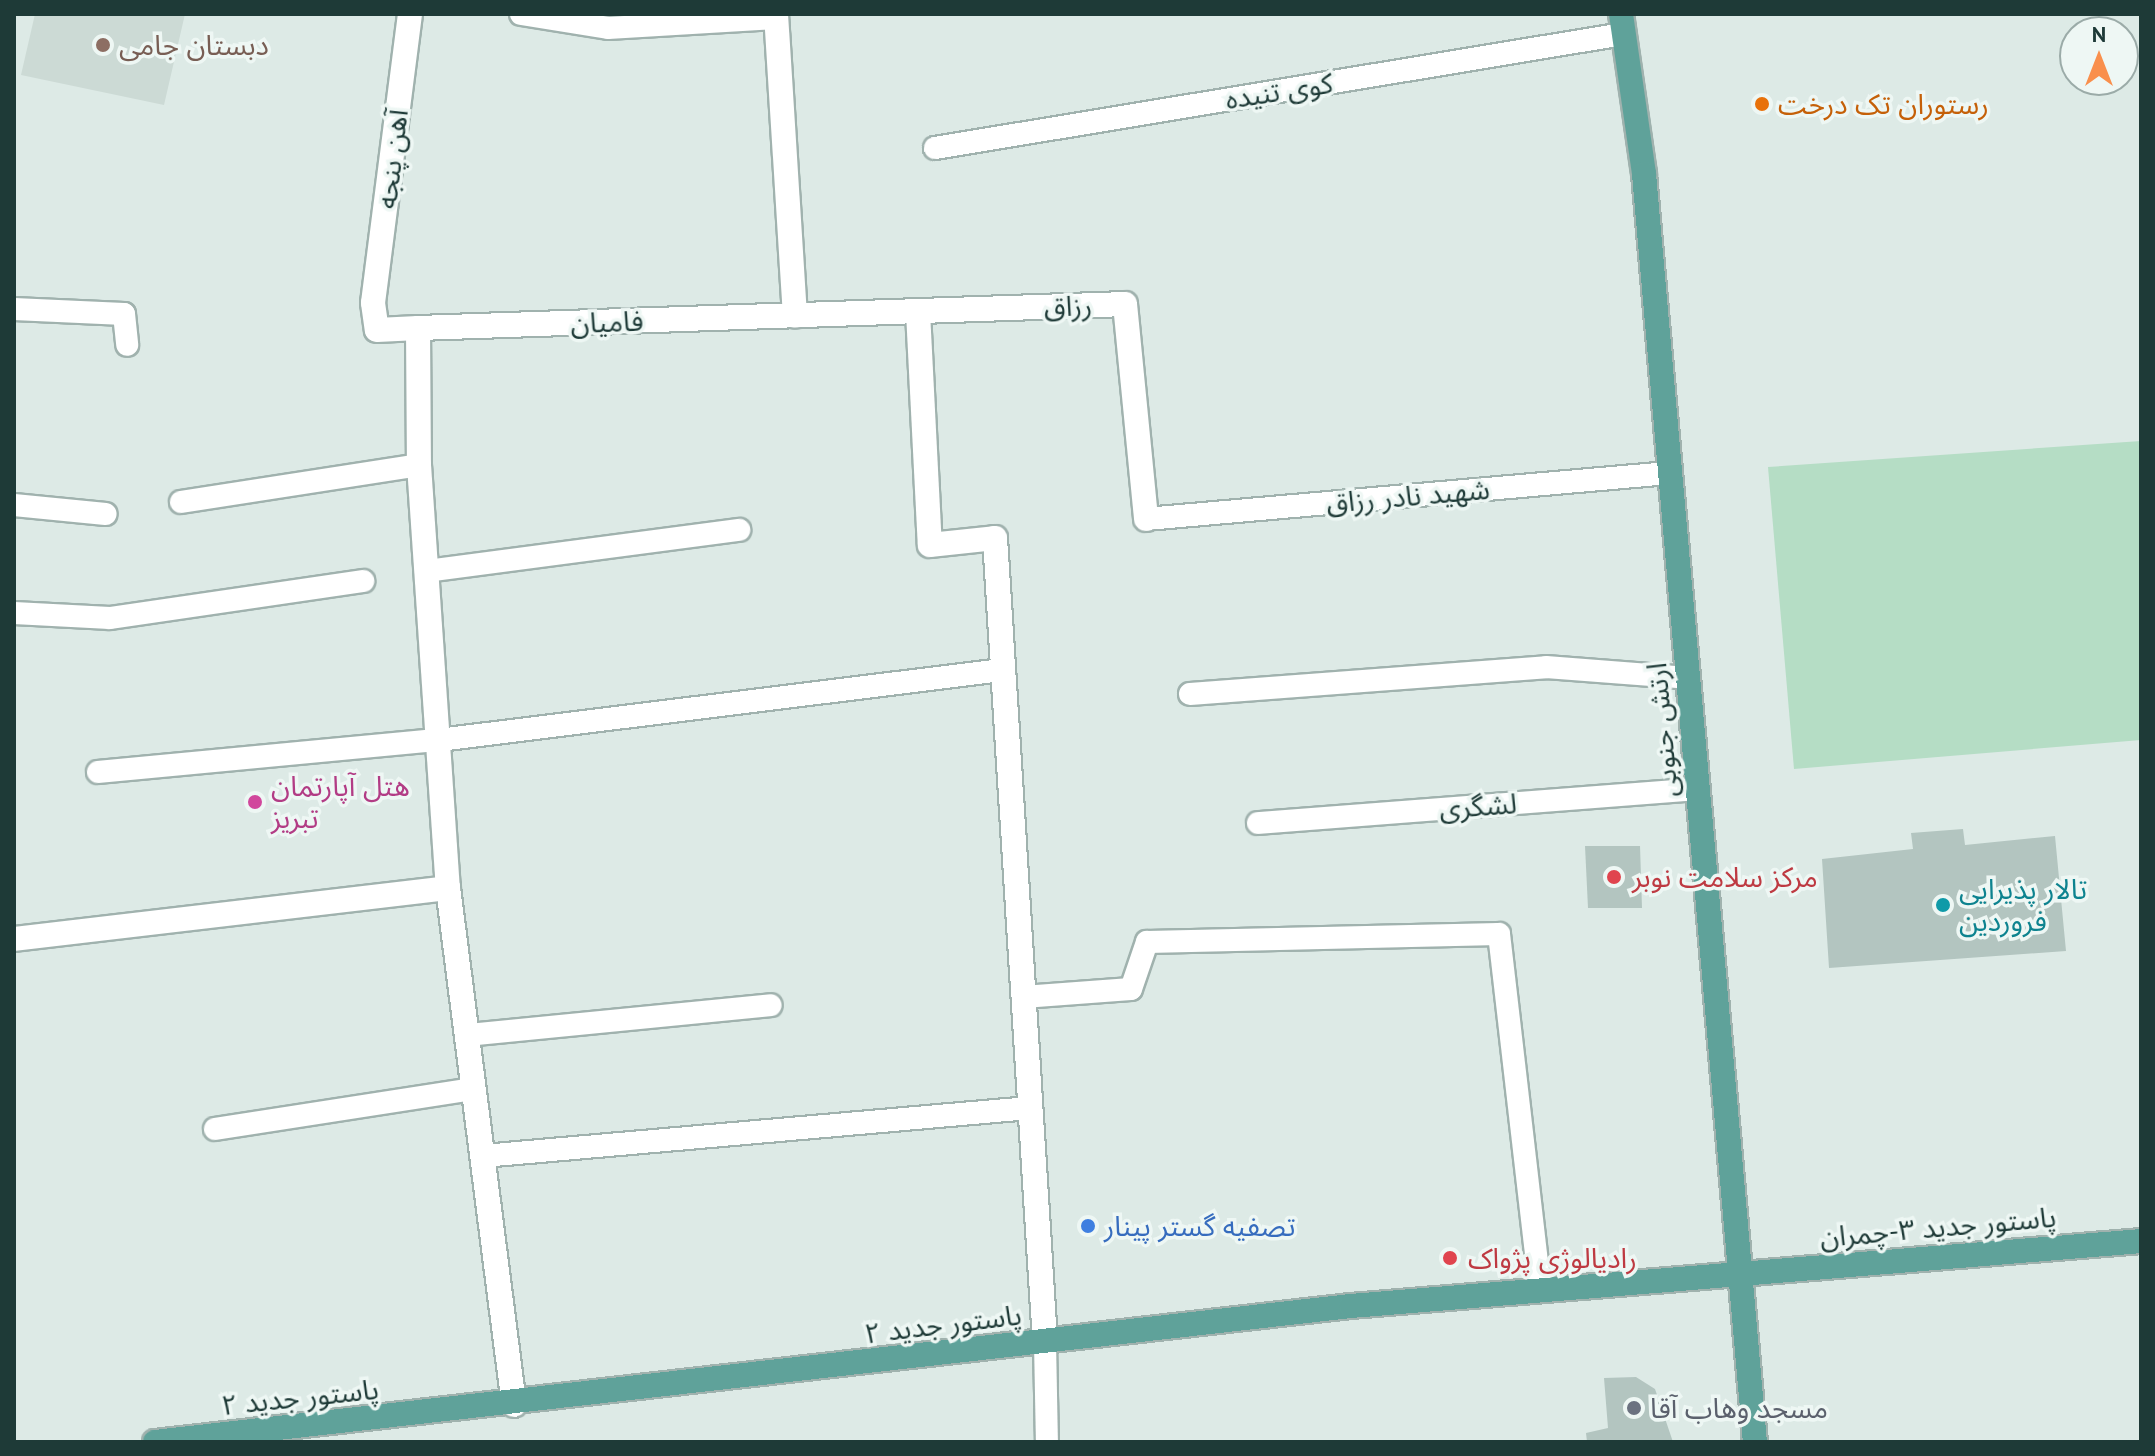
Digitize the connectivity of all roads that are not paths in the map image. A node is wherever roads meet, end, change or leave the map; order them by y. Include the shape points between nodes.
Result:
1 (410, 14) edge
2 (521, 14) edge
3 (776, 16) edge
4 (1622, 24) edge
5 (935, 148) dead end
6 (373, 303) joint
7 (14, 309) edge
8 (918, 312) junction
9 (795, 315) junction
10 (418, 328) junction
11 (127, 345) dead end
12 (419, 465) junction
13 (1669, 473) junction
14 (181, 502) dead end
15 (14, 505) edge
16 (106, 514) dead end
17 (1146, 519) joint
18 (739, 530) dead end
19 (427, 571) junction
20 (363, 581) dead end
21 (14, 613) edge
22 (1002, 670) junction
23 (1688, 678) junction
24 (1190, 694) dead end
25 (439, 740) junction
26 (98, 772) dead end
27 (1697, 789) junction
28 (1258, 823) dead end
29 (448, 888) junction
30 (14, 939) edge
31 (1023, 997) junction
32 (771, 1005) dead end
33 (467, 1035) junction
34 (474, 1089) junction
35 (1029, 1108) junction
36 (215, 1129) dead end
37 (483, 1156) junction
38 (2141, 1241) edge
39 (1739, 1274) junction
40 (1540, 1290) junction
41 (1045, 1342) junction
42 (514, 1405) junction
43 (155, 1442) edge
44 (1047, 1442) edge
45 (1755, 1442) edge

1 - 6 street, آهن پنجه
2 - 3 lane via 608,28
3 - 9 street
4 - 5 lane, کوی تنیده
4 - 13 main road, ارتش جنوبی via 1644,174
6 - 10 street, فامیان via 377,330
7 - 11 lane via 124,314
8 - 9 street, رزاق
8 - 17 street, رزاق via 1125,304
8 - 22 street via 930,545 995,538
9 - 10 street, فامیان
10 - 12 street
12 - 14 lane
12 - 19 street
13 - 17 lane, شهید نادر رزاق
13 - 23 main road, ارتش جنوبی
15 - 16 lane
18 - 19 lane
19 - 25 street
20 - 21 lane via 110,618
22 - 25 lane
22 - 31 street
23 - 24 lane via 1546,667
23 - 27 main road, ارتش جنوبی
25 - 26 lane
25 - 29 street
27 - 28 lane, لشگری
27 - 39 main road, ارتش جنوبی
29 - 30 street
29 - 33 street
31 - 35 street
31 - 40 lane via 1131,989 1147,942 1499,934
32 - 33 lane
33 - 34 street
34 - 36 lane
34 - 37 street
35 - 37 lane
35 - 41 street
37 - 42 street
38 - 39 main road, پاستور جدید ۳-چمران
39 - 40 main road, پاستور جدید ۲
39 - 45 main road, ارتش جنوبی
40 - 41 main road, پاستور جدید ۲
41 - 42 main road, پاستور جدید ۲
41 - 44 lane
42 - 43 main road, پاستور جدید ۲

